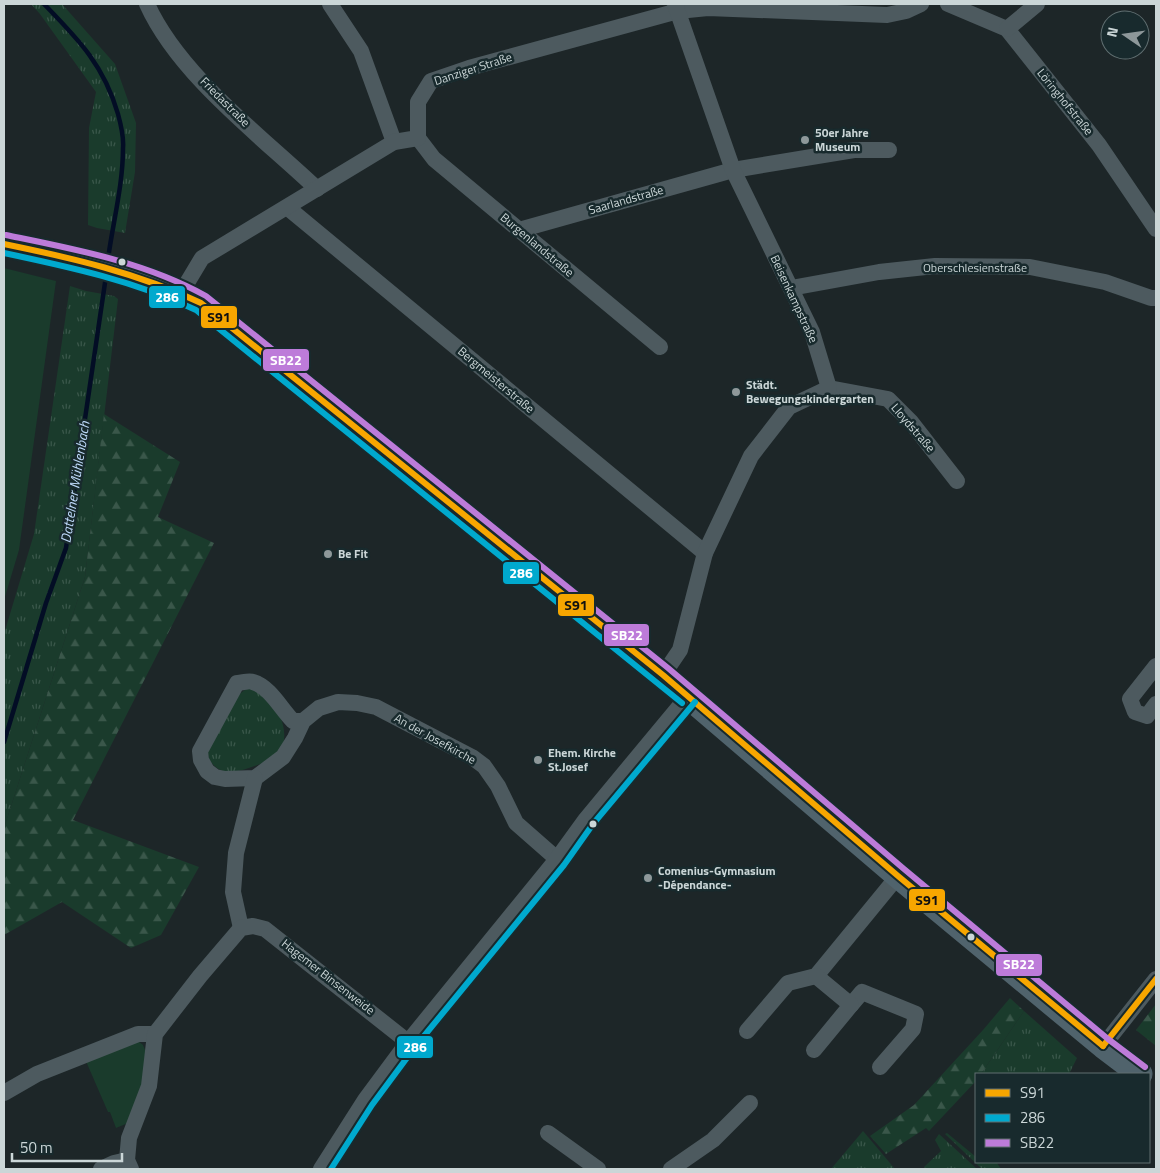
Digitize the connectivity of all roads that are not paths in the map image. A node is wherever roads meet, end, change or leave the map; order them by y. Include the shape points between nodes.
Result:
1 (148, 4) edge
2 (330, 4) edge
3 (921, 4) edge
4 (948, 4) edge
5 (1038, 4) edge
6 (676, 8) edge
7 (1007, 29) junction
8 (418, 138) junction
9 (394, 142) junction
10 (889, 150) dead end
11 (733, 170) junction
12 (317, 188) junction
13 (288, 208) junction
14 (1156, 229) edge
15 (519, 230) junction
16 (4, 244) edge
17 (791, 288) junction
18 (181, 293) junction
19 (1156, 298) edge
20 (660, 347) dead end
21 (829, 388) junction
22 (957, 481) dead end
23 (705, 553) junction
24 (1156, 666) edge
25 (664, 675) junction
26 (688, 696) junction
27 (1156, 704) edge
28 (303, 721) junction
29 (255, 778) junction
30 (557, 859) junction
31 (898, 876) junction
32 (241, 928) junction
33 (816, 976) junction
34 (1156, 979) edge
35 (851, 1005) junction
36 (747, 1031) dead end
37 (155, 1034) junction
38 (408, 1042) junction
39 (1103, 1046) junction
40 (814, 1050) dead end
41 (880, 1068) dead end
42 (1139, 1073) edge
43 (4, 1093) edge
44 (750, 1103) dead end
45 (548, 1133) dead end
46 (129, 1165) edge
47 (101, 1169) edge
48 (321, 1169) edge
49 (598, 1169) edge
50 (671, 1169) edge

1 - 12 street, Friedastraße via 181,57 233,112
2 - 9 street via 361,51
3 - 6 street, Danziger Straße via 887,15
4 - 7 street, Löringhofstraße
5 - 7 street
6 - 8 street, Danziger Straße via 432,81 418,102
6 - 11 street, Beisenkampstraße
7 - 14 street, Löringhofstraße via 1099,145
8 - 9 street
8 - 15 street, Burgenlandstraße via 434,159
9 - 12 street
10 - 11 street, Saarlandstraße via 854,150
11 - 15 street, Saarlandstraße
11 - 17 street, Beisenkampstraße
12 - 13 street
13 - 18 street via 202,258
13 - 23 street, Bergmeisterstraße
15 - 20 street, Burgenlandstraße
16 - 18 main road via 91,262
17 - 19 street, Oberschlesienstraße via 879,272 935,266 1030,267 1105,282
17 - 21 street, Beisenkampstraße via 812,332
18 - 25 main road via 201,303
21 - 22 street, Lloydstraße via 888,400 911,422
21 - 23 street via 789,407 751,456
23 - 25 street via 680,650
24 - 27 street via 1130,699 1135,712 1147,716
25 - 26 main road
26 - 30 street
26 - 31 main road
28 - 29 street, An der Josefkirche via 283,758
28 - 29 street via 293,721 266,688 252,681 237,683 204,740 201,760 215,777
28 - 30 street, An der Josefkirche via 319,708 338,702 357,702 376,707 472,757 484,766 498,786 516,822
29 - 32 street via 236,853 233,892
30 - 38 street
31 - 33 street
31 - 39 main road
32 - 37 street
32 - 38 street, Hagemer Binsenweide via 265,929
33 - 35 street
33 - 36 street via 788,983
34 - 39 street
35 - 40 street
35 - 41 street via 862,992 916,1014 913,1028
37 - 43 street via 138,1034 37,1074
37 - 46 street via 149,1086 129,1138
38 - 48 street via 365,1100
39 - 42 main road
44 - 50 street via 713,1140
45 - 49 street
46 - 47 street via 114,1164

